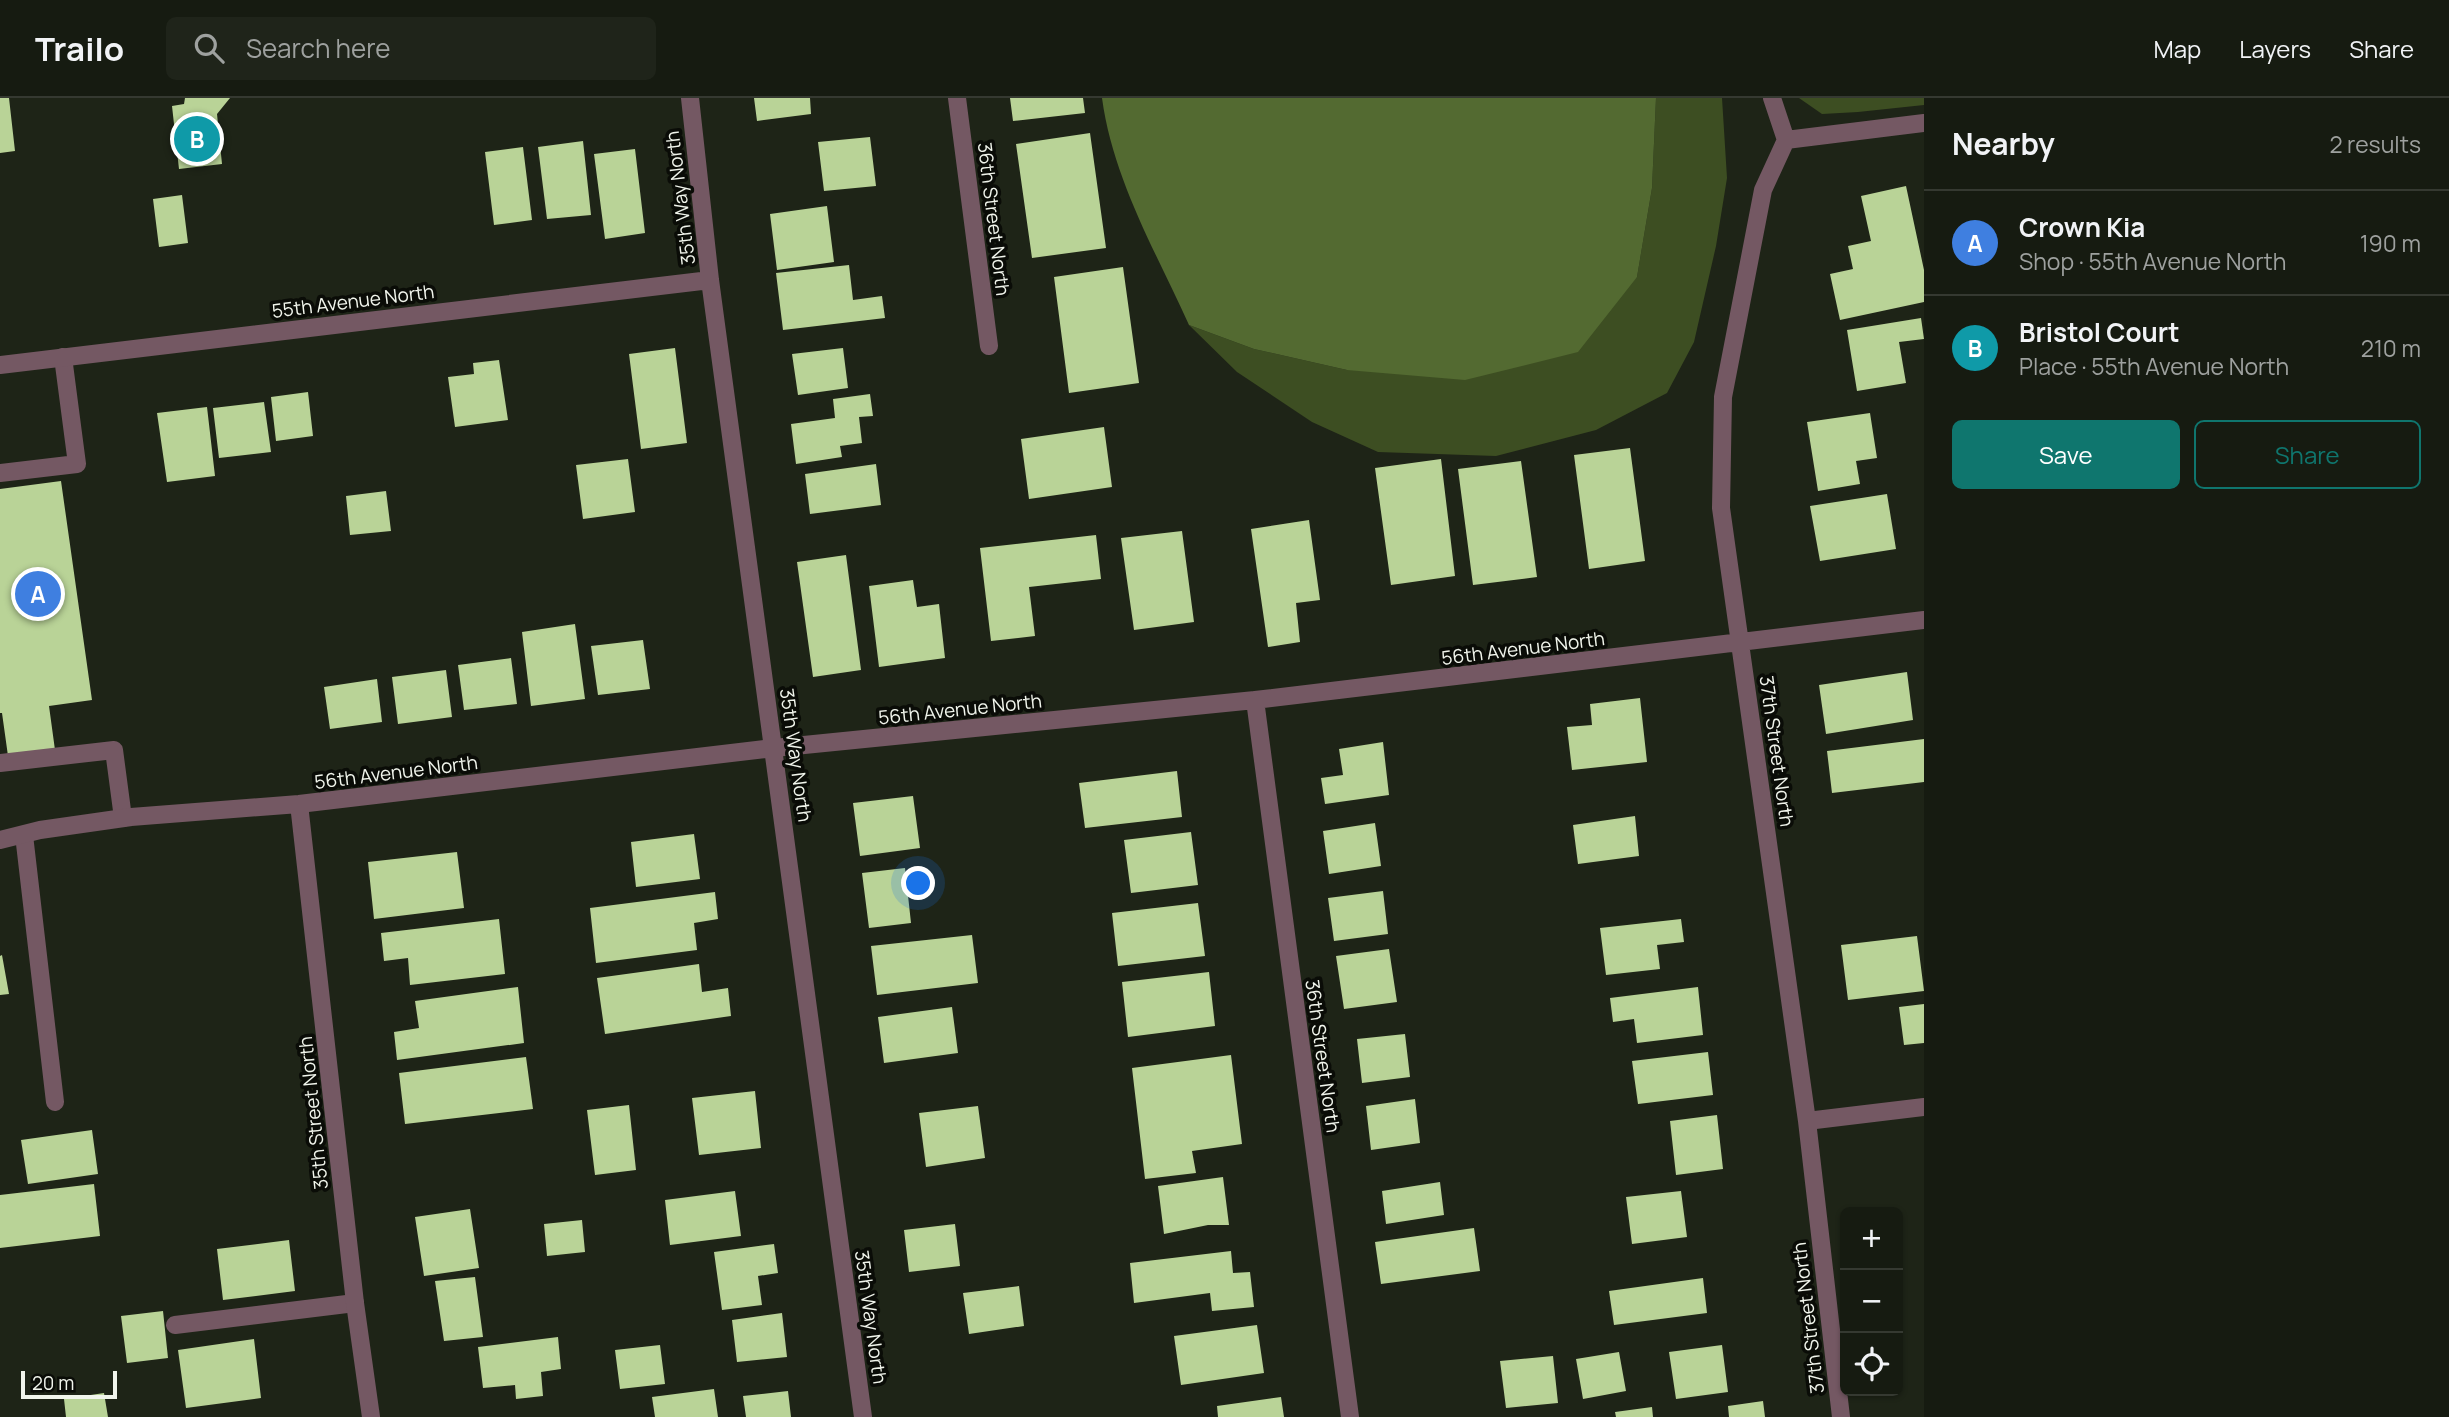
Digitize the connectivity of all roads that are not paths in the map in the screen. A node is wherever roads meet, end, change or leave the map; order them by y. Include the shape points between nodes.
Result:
1 (690, 98) edge
2 (957, 98) edge
3 (1772, 98) edge
4 (1924, 123) edge
5 (1786, 140) junction
6 (710, 280) junction
7 (989, 346) dead end
8 (63, 357) junction
9 (0, 365) edge
10 (0, 473) edge
11 (1924, 620) edge
12 (1741, 644) junction
13 (1255, 700) junction
14 (774, 748) junction
15 (0, 763) edge
16 (299, 804) junction
17 (123, 818) junction
18 (24, 835) junction
19 (0, 840) edge
20 (55, 1102) dead end
21 (1924, 1107) edge
22 (1807, 1121) junction
23 (355, 1303) junction
24 (175, 1325) dead end
25 (371, 1417) edge
26 (863, 1417) edge
27 (1350, 1417) edge
28 (1841, 1417) edge

1 - 6 street, 35th Way North
2 - 7 street, 36th Street North
3 - 5 street
4 - 5 street
5 - 12 street, 37th Street North via 1763,190 1723,397 1721,508
6 - 8 street, 55th Avenue North
6 - 14 street, 35th Way North
8 - 9 street, 55th Avenue North
8 - 10 street via 77,464
11 - 12 street, 56th Avenue North
12 - 13 street, 56th Avenue North
12 - 22 street, 37th Street North
13 - 14 street, 56th Avenue North
13 - 27 street, 36th Street North
14 - 16 street, 56th Avenue North
14 - 26 street, 35th Way North
15 - 17 street via 114,750
16 - 17 street, 56th Avenue North
16 - 23 street, 35th Street North
17 - 18 street, 56th Avenue North
18 - 19 street, 56th Avenue North
18 - 20 street
21 - 22 street
22 - 28 street, 37th Street North
23 - 24 street
23 - 25 street, 35th Street North

